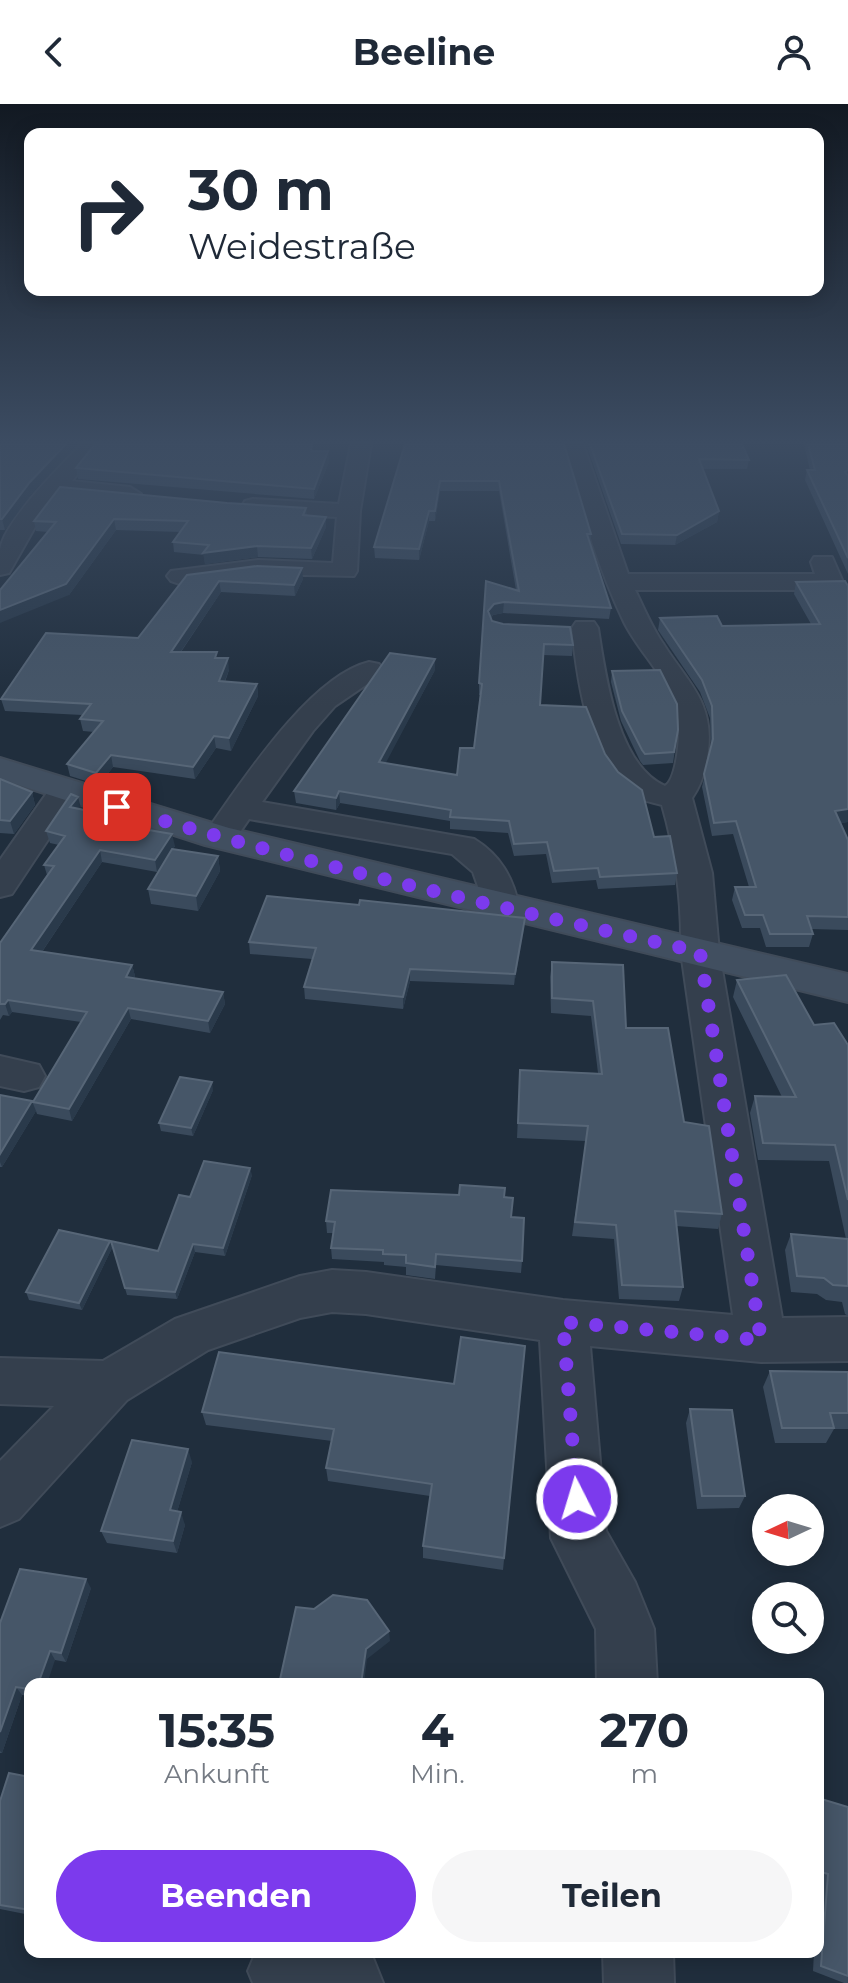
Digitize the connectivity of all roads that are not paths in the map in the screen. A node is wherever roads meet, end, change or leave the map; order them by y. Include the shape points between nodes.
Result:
1 (19, 532) edge
2 (348, 532) edge
3 (601, 532) edge
4 (823, 562) dead end
5 (0, 568) edge
6 (180, 576) dead end
7 (617, 582) junction
8 (641, 631) junction
9 (369, 670) dead end
10 (0, 768) edge
11 (65, 790) junction
12 (676, 797) junction
13 (229, 822) junction
14 (0, 886) edge
15 (501, 907) junction
16 (700, 952) junction
17 (848, 988) edge
18 (563, 1322) junction
19 (848, 1339) edge
20 (761, 1340) junction
21 (0, 1381) edge
22 (109, 1384) junction
23 (0, 1500) edge
24 (627, 1678) edge
25 (638, 1958) edge
26 (283, 1971) dead end
27 (348, 1983) edge
28 (639, 1983) edge

1 - 5 street
2 - 6 street via 345,571 258,567
3 - 7 street
4 - 7 street via 830,582
7 - 8 street
8 - 12 street via 682,690 695,722 686,785
8 - 12 street via 572,627 620,757 640,785
9 - 13 street via 325,700
10 - 11 main road
11 - 13 main road
11 - 14 street
12 - 16 street via 696,868
13 - 15 main road
13 - 15 street via 462,846 487,864
15 - 16 main road
16 - 17 main road
16 - 20 street
18 - 20 street
18 - 22 street via 332,1291 266,1307 192,1334
18 - 24 street via 579,1538 625,1629
19 - 20 street
21 - 22 street
22 - 23 street
25 - 28 street
26 - 27 street

